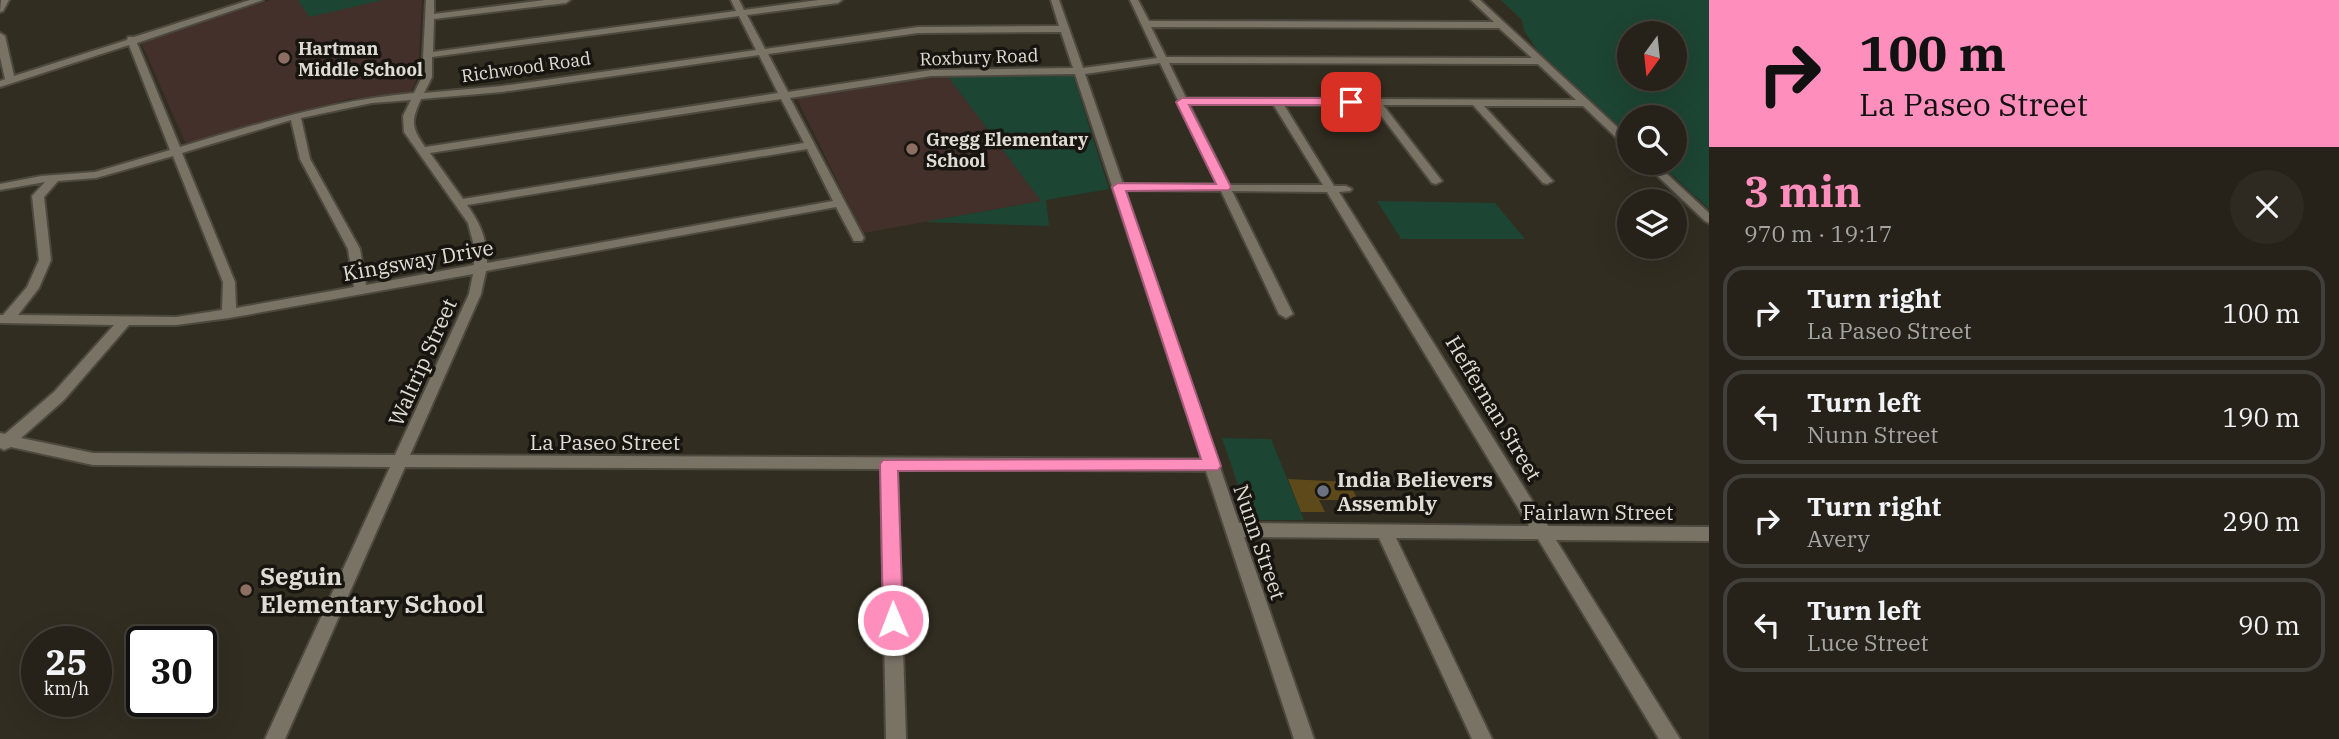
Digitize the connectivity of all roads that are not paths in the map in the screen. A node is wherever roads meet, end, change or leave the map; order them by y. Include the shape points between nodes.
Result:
1 (5, 0) edge
2 (258, 0) edge
3 (430, 0) edge
4 (566, 0) edge
5 (735, 0) edge
6 (838, 0) edge
7 (1055, 0) edge
8 (1134, 0) edge
9 (1475, 0) edge
10 (525, 3) edge
11 (0, 9) edge
12 (741, 13) junction
13 (430, 17) junction
14 (1145, 24) junction
15 (1501, 25) junction
16 (1065, 29) junction
17 (0, 36) edge
18 (131, 39) junction
19 (761, 51) junction
20 (429, 55) junction
21 (2, 60) edge
22 (1163, 60) junction
23 (1540, 61) junction
24 (1079, 71) junction
25 (5, 82) edge
26 (785, 95) junction
27 (417, 96) junction
28 (1182, 102) junction
29 (1277, 102) junction
30 (1376, 102) junction
31 (1475, 103) junction
32 (1585, 103) junction
33 (295, 116) junction
34 (1617, 133) edge
35 (810, 145) junction
36 (177, 151) junction
37 (423, 151) junction
38 (1662, 175) edge
39 (55, 178) junction
40 (1436, 181) dead end
41 (1547, 181) dead end
42 (0, 187) edge
43 (1118, 187) junction
44 (1224, 187) junction
45 (1340, 189) junction
46 (461, 203) junction
47 (839, 203) junction
48 (1709, 219) edge
49 (858, 238) dead end
50 (482, 269) junction
51 (361, 290) junction
52 (229, 314) junction
53 (1286, 314) dead end
54 (3, 320) edge
55 (124, 321) junction
56 (3, 442) edge
57 (401, 462) junction
58 (889, 464) junction
59 (1212, 466) junction
60 (1234, 530) junction
61 (1385, 533) junction
62 (1544, 533) junction
63 (1707, 537) edge
64 (275, 739) edge
65 (896, 739) edge
66 (1304, 739) edge
67 (1482, 739) edge
68 (1670, 739) edge

1 - 11 street
2 - 18 street
3 - 13 street, Waltrip Street
4 - 10 street
5 - 12 street
6 - 12 street
7 - 16 street, Nunn Street
8 - 14 street
9 - 15 street
10 - 13 street
12 - 19 street
12 - 20 street
13 - 20 street, Waltrip Street
14 - 15 street
14 - 22 street
15 - 23 street
16 - 19 street, Richwood Road via 918,30
16 - 24 street, Nunn Street
17 - 21 street
18 - 25 street
18 - 36 street
19 - 26 street
19 - 27 street, Richwood Road via 490,90
20 - 27 street, Waltrip Street via 427,77
21 - 25 street
22 - 23 street, Roxbury Road
22 - 24 street, Roxbury Road
22 - 28 street
23 - 32 street
24 - 26 street, Roxbury Road via 931,73
24 - 43 street, Nunn Street
26 - 35 street
26 - 37 street, Roxbury Road
27 - 33 street, Richwood Road via 352,103
27 - 37 street, Waltrip Street via 408,116 409,132
28 - 29 street
28 - 44 street
29 - 30 street
29 - 45 street, Heffernan Street
30 - 31 street
30 - 40 street
31 - 32 street
31 - 41 street
32 - 34 street
33 - 36 street, Richwood Road
33 - 51 street via 305,159 354,249
35 - 46 street
35 - 47 street
36 - 39 street, Richwood Road via 96,175
36 - 52 street via 229,282
37 - 46 street, Waltrip Street
38 - 48 street
39 - 42 street, Richwood Road
39 - 54 street via 38,196 45,260 33,288
43 - 44 street
43 - 59 street, Nunn Street
44 - 45 street
44 - 53 street
45 - 62 street, Heffernan Street
46 - 50 street, Waltrip Street via 480,240
47 - 49 street
47 - 50 street, Kingsway Drive
50 - 51 street, Kingsway Drive
50 - 57 street, Waltrip Street via 475,295
51 - 52 street, Kingsway Drive
52 - 55 street, Kingsway Drive
54 - 55 street, Kingsway Drive
55 - 56 street via 59,397
56 - 57 street, La Paseo Street via 93,460
57 - 58 street, La Paseo Street
57 - 64 street, Waltrip Street
58 - 59 street, La Paseo Street
58 - 65 street
59 - 60 street, Nunn Street
60 - 61 street, Fairlawn Street
60 - 66 street, Nunn Street
61 - 62 street, Fairlawn Street
61 - 67 street
62 - 63 street, Fairlawn Street
62 - 68 street, Heffernan Street

